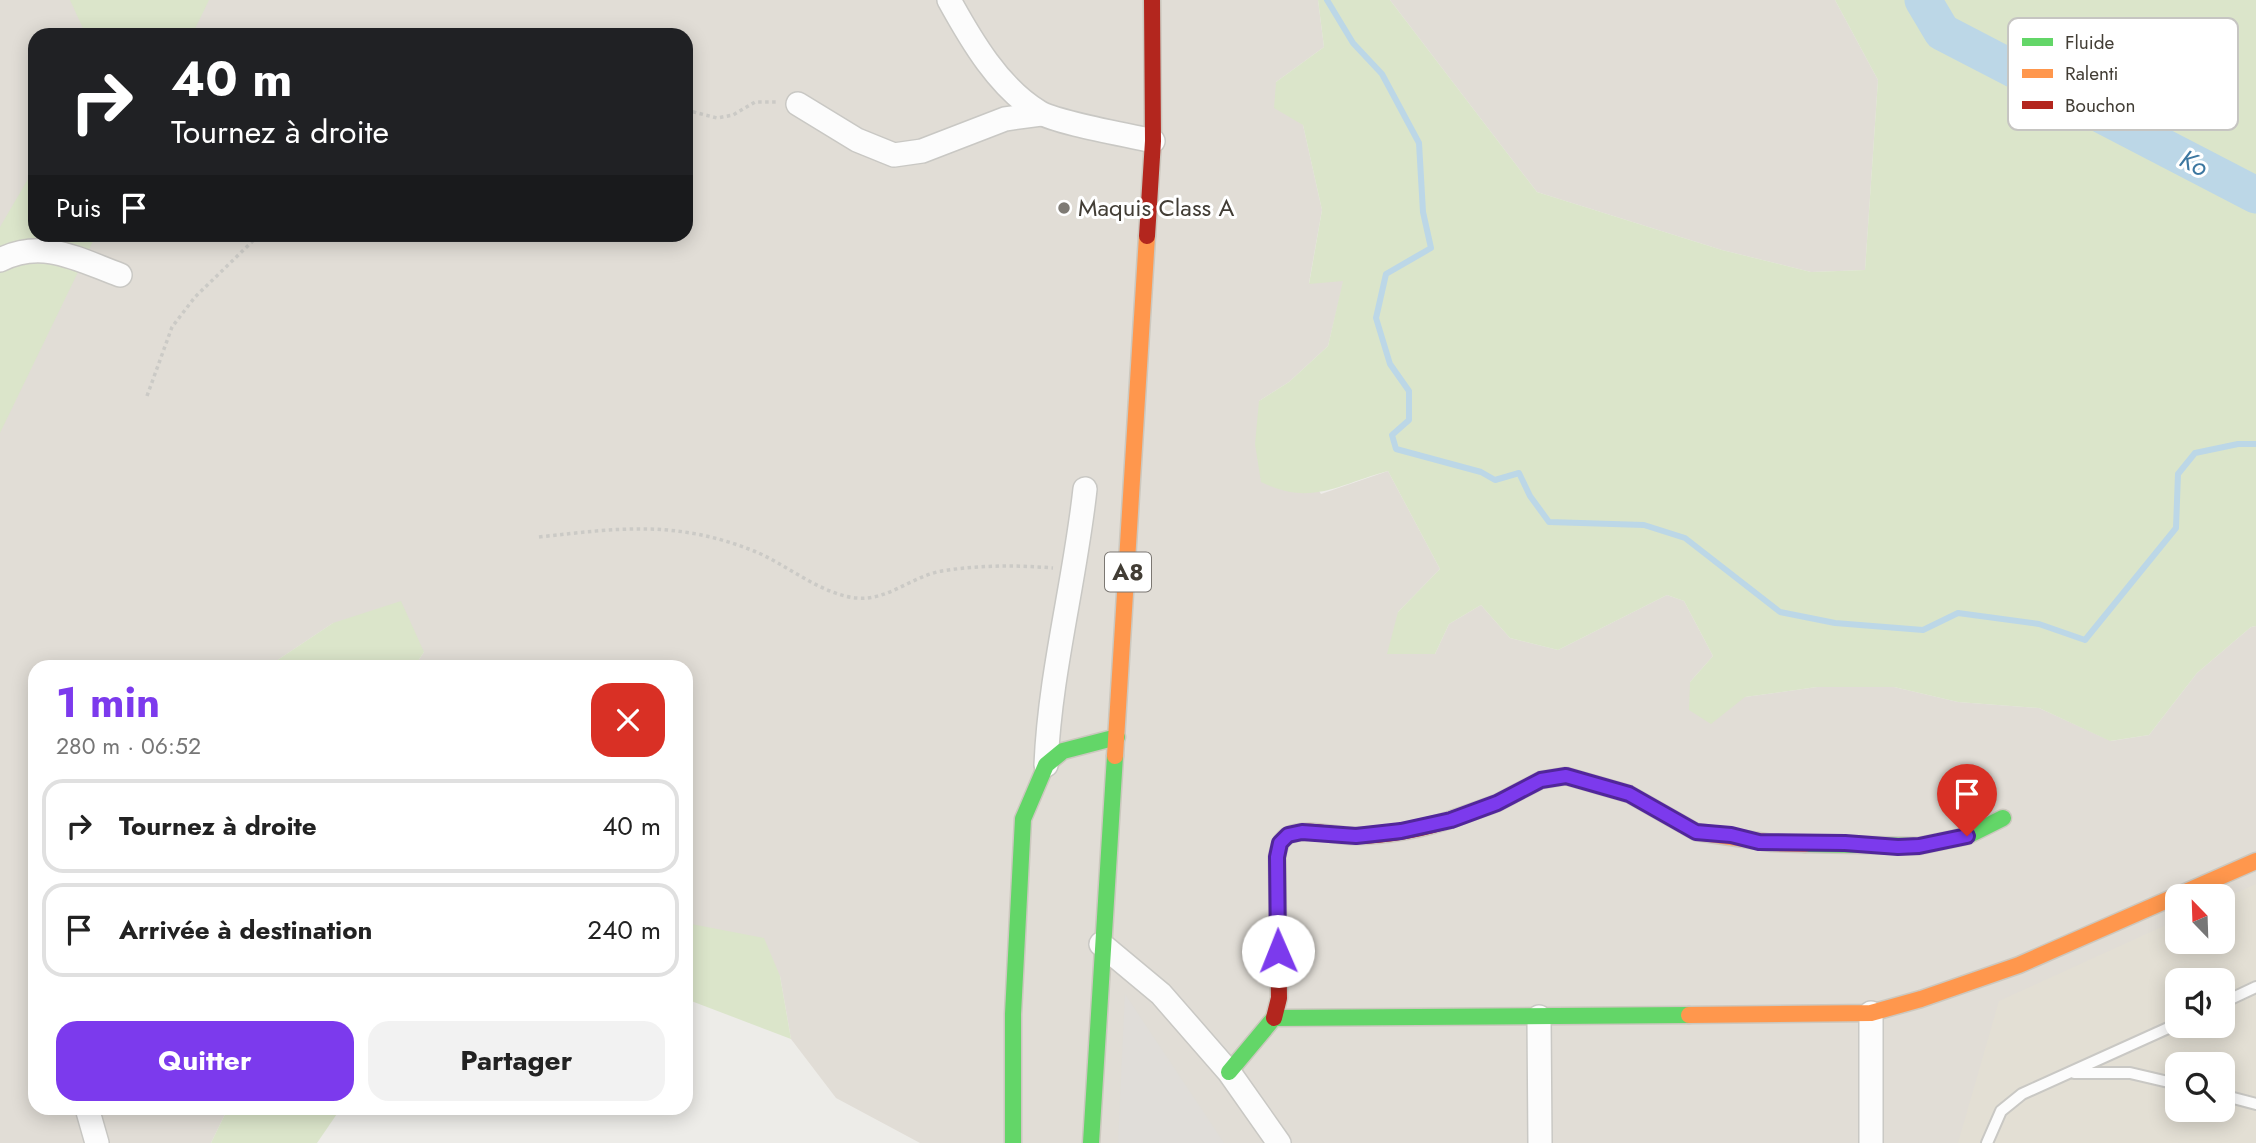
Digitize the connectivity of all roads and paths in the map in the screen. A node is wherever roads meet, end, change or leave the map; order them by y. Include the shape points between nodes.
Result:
1 (949, 0) edge
2 (1152, 0) edge
3 (798, 104) joint
4 (693, 112) edge
5 (1041, 114) junction
6 (1153, 141) junction
7 (252, 242) edge
8 (0, 260) edge
9 (120, 275) dead end
10 (147, 396) dead end
11 (1086, 489) dead end
12 (539, 537) dead end
13 (1074, 569) junction
14 (1117, 737) junction
15 (1046, 765) junction
16 (2003, 818) dead end
17 (2256, 860) edge
18 (1101, 944) junction
19 (2256, 987) edge
20 (2235, 997) edge
21 (1871, 1013) junction
22 (1539, 1017) junction
23 (1274, 1018) junction
24 (2165, 1030) edge
25 (1229, 1072) junction
26 (2071, 1073) junction
27 (2165, 1081) edge
28 (2235, 1098) edge
29 (2256, 1104) edge
30 (89, 1115) edge
31 (97, 1143) edge
32 (1013, 1143) edge
33 (1091, 1143) edge
34 (1279, 1143) edge
35 (1540, 1143) edge
36 (1871, 1143) edge
37 (1987, 1143) edge

1 - 5 street via 1000,77
2 - 6 street, A8
3 - 4 path via 755,102 717,118
3 - 5 street via 857,140 894,155 922,151 1005,119
5 - 6 street
6 - 14 street, A8
7 - 10 path via 195,297 172,327
8 - 9 street via 14,253 51,249
11 - 13 street
12 - 13 path via 636,526 705,534 856,598 892,592 939,571 1008,565
13 - 15 street via 1050,695
14 - 15 street via 1063,751
14 - 18 street, A8
15 - 32 street via 1023,819 1019,861
16 - 23 street via 1967,836 1919,846 1759,842 1696,832 1629,794 1566,776 1541,780 1451,820 1401,831 1288,835 1280,843 1277,857 1279,998
17 - 21 street via 2015,965 1918,1002
18 - 25 street via 1161,994
18 - 33 street, A8
19 - 20 lane
21 - 22 street
21 - 36 street
22 - 23 street
22 - 35 street
23 - 25 street
24 - 26 lane
25 - 34 street
26 - 27 lane via 2130,1073
26 - 37 lane via 2022,1094 2001,1111
28 - 29 lane
30 - 31 street

